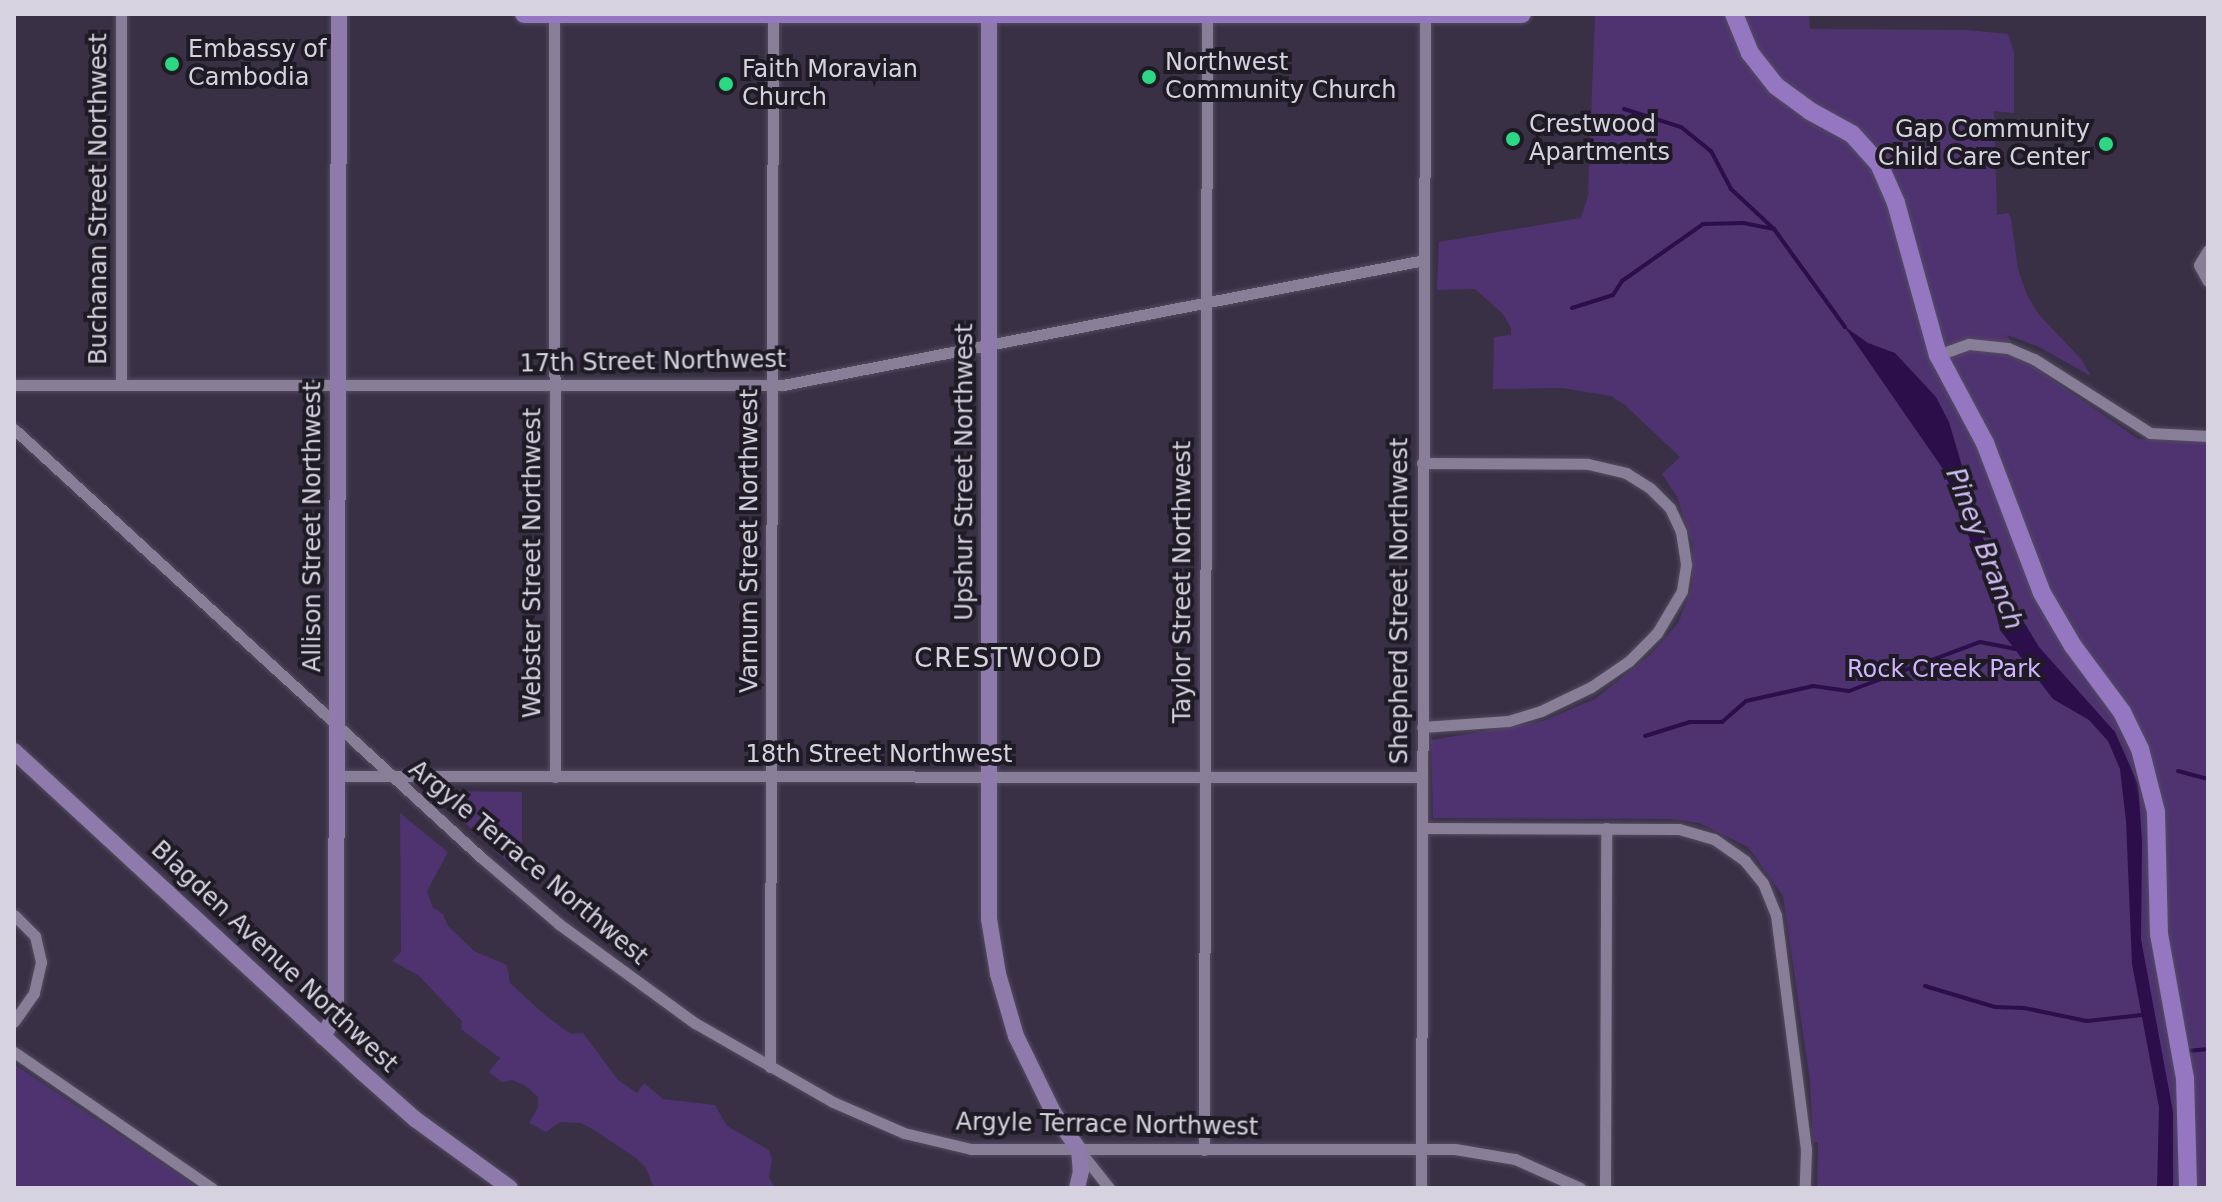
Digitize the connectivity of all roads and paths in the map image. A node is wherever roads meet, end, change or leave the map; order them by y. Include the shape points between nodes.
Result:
1 (121, 14) edge
2 (339, 14) edge
3 (524, 14) edge
4 (554, 14) edge
5 (773, 14) edge
6 (1522, 14) edge
7 (1734, 14) edge
8 (989, 15) edge
9 (1207, 15) edge
10 (1425, 15) edge
11 (2208, 250) edge
12 (1424, 260) junction
13 (2208, 281) edge
14 (1206, 301) junction
15 (989, 344) junction
16 (1938, 355) junction
17 (14, 385) edge
18 (121, 385) junction
19 (338, 385) junction
20 (772, 385) junction
21 (555, 386) junction
22 (14, 429) edge
23 (2208, 436) edge
24 (1422, 463) junction
25 (337, 725) junction
26 (1422, 727) junction
27 (14, 751) edge
28 (336, 776) junction
29 (392, 776) junction
30 (555, 777) junction
31 (772, 777) junction
32 (988, 777) junction
33 (1422, 777) junction
34 (1205, 779) junction
35 (1422, 828) junction
36 (1606, 828) junction
37 (14, 915) edge
38 (14, 1022) edge
39 (323, 1037) junction
40 (14, 1052) edge
41 (770, 1067) junction
42 (1421, 1149) junction
43 (1079, 1150) junction
44 (1204, 1150) junction
45 (212, 1188) edge
46 (510, 1188) edge
47 (1077, 1188) edge
48 (1109, 1188) edge
49 (1421, 1188) edge
50 (1580, 1188) edge
51 (1605, 1188) edge
52 (1805, 1188) edge
53 (2188, 1188) edge

1 - 18 street, Buchanan Street Northwest
2 - 19 street, Allison Street Northwest
3 - 4 main road
4 - 5 main road
4 - 21 street, Webster Street Northwest
5 - 8 main road
5 - 20 street, Varnum Street Northwest
6 - 10 main road
7 - 16 main road via 1750,53 1776,86 1852,134 1879,164 1896,203
8 - 9 main road
8 - 15 street, Upshur Street Northwest
9 - 10 main road
9 - 14 street, Taylor Street Northwest
10 - 12 street, Shepherd Street Northwest
11 - 13 street via 2199,265
12 - 14 street, 17th Street Northwest
12 - 24 street, Shepherd Street Northwest
14 - 15 street, 17th Street Northwest
14 - 34 street, Taylor Street Northwest
15 - 20 street, 17th Street Northwest
15 - 32 street, Upshur Street Northwest
16 - 23 street via 1969,344 2008,348 2150,433
16 - 53 main road via 1985,443 2042,593 2127,720 2147,770 2157,825 2159,934 2187,1095
17 - 18 street, 17th Street Northwest
18 - 19 street, 17th Street Northwest
19 - 21 street, 17th Street Northwest
19 - 25 street, Allison Street Northwest
20 - 21 street, 17th Street Northwest
20 - 31 street, Varnum Street Northwest
21 - 30 street, Webster Street Northwest
22 - 25 street, Argyle Terrace Northwest
24 - 26 street, Shepherd Street Northwest
24 - 26 street via 1588,464 1626,473 1670,508 1681,532 1686,565 1678,600 1657,633 1591,687 1508,721
25 - 28 street, Allison Street Northwest
25 - 29 street, Argyle Terrace Northwest
26 - 33 street, Shepherd Street Northwest
27 - 39 street, Blagden Avenue Northwest
28 - 29 street, 18th Street Northwest
28 - 39 street, Allison Street Northwest via 336,1013
29 - 30 street, 18th Street Northwest
29 - 41 street, Argyle Terrace Northwest via 618,970
30 - 31 street, 18th Street Northwest
31 - 32 street, 18th Street Northwest
31 - 41 street, Varnum Street Northwest
32 - 34 street, 18th Street Northwest
32 - 43 street, Upshur Street Northwest via 989,919 999,981 1026,1059
33 - 34 street, 18th Street Northwest
33 - 35 street, Shepherd Street Northwest
34 - 44 street, Taylor Street Northwest
35 - 36 street
35 - 42 street, Shepherd Street Northwest
36 - 51 street
36 - 52 street via 1692,831 1741,857 1763,883 1776,915 1806,1150
37 - 38 street via 35,936 41,962 37,985
39 - 46 street, Blagden Avenue Northwest via 415,1119
40 - 45 street
41 - 43 street, Argyle Terrace Northwest via 833,1102 927,1140 976,1149
42 - 44 street, Argyle Terrace Northwest
42 - 49 street, Shepherd Street Northwest
42 - 50 street, Argyle Terrace Northwest via 1502,1156
43 - 44 street, Argyle Terrace Northwest
43 - 47 street
43 - 48 street, Upshur Street Northwest

